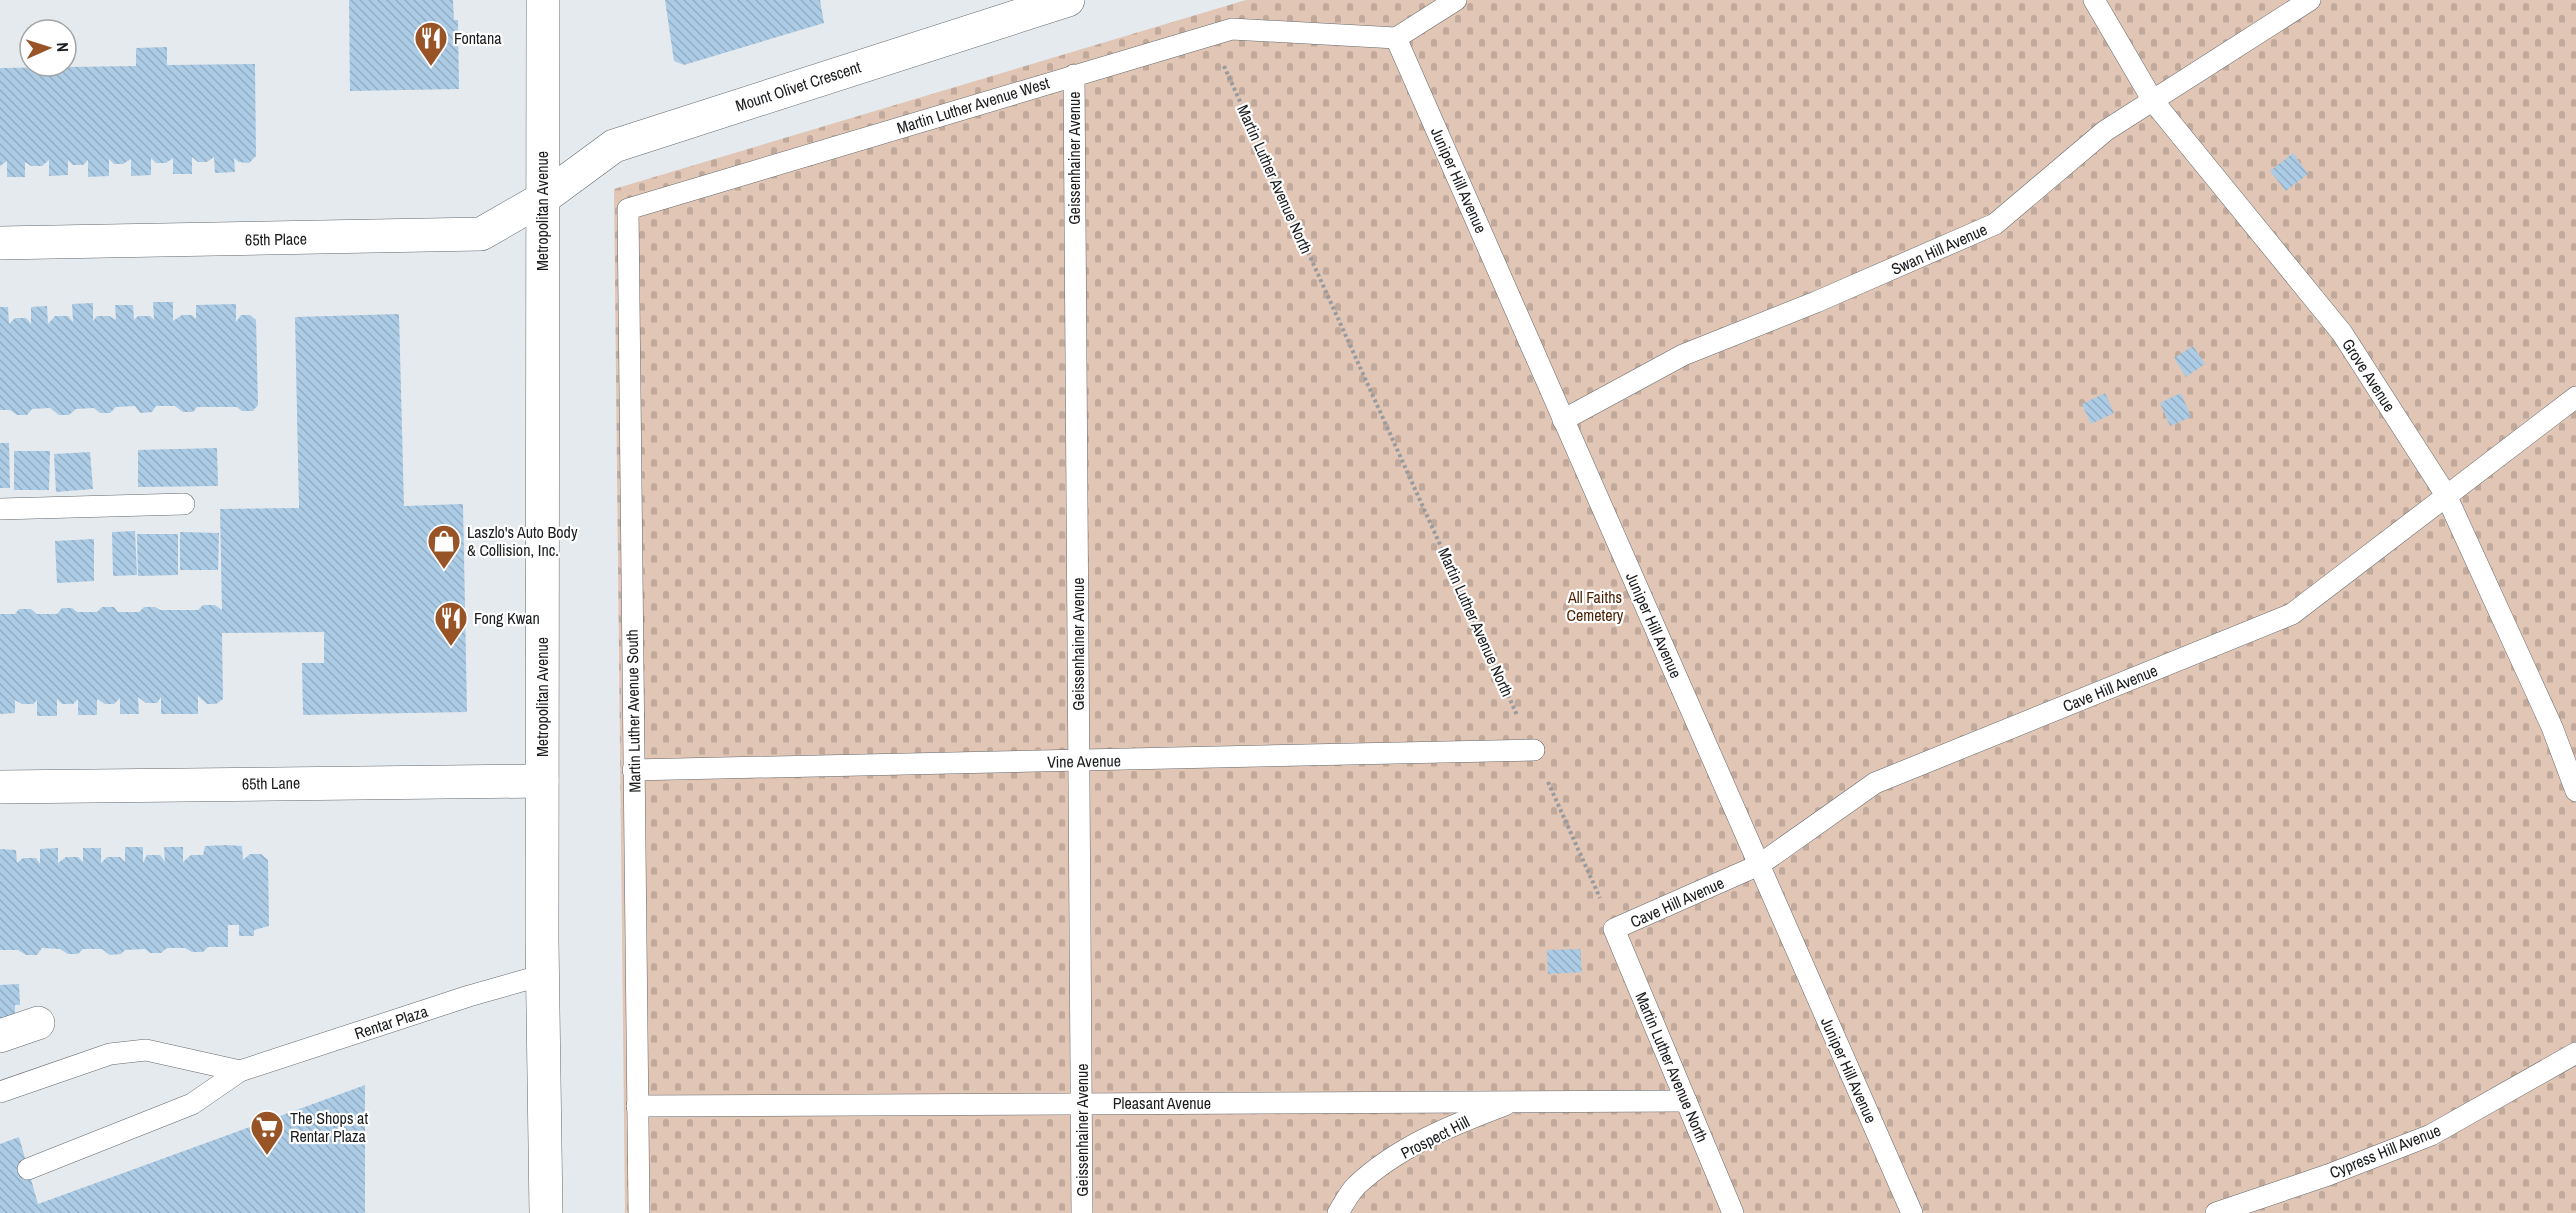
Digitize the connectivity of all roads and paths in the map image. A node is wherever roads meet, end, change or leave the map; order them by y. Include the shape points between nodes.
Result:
1 (543, 0) edge
2 (1068, 0) edge
3 (1456, 0) edge
4 (2094, 0) edge
5 (2310, 0) edge
6 (1210, 35) junction
7 (1396, 38) junction
8 (1074, 75) junction
9 (2153, 101) junction
10 (542, 199) junction
11 (627, 209) joint
12 (0, 243) edge
13 (2576, 397) edge
14 (1563, 420) junction
15 (2446, 495) junction
16 (184, 504) dead end
17 (0, 509) edge
18 (1534, 750) junction
19 (1079, 762) junction
20 (633, 770) junction
21 (542, 781) junction
22 (0, 787) edge
23 (2576, 791) edge
24 (1760, 866) junction
25 (1614, 929) junction
26 (543, 975) junction
27 (38, 1023) dead end
28 (0, 1036) edge
29 (2576, 1053) edge
30 (240, 1071) junction
31 (0, 1092) edge
32 (1516, 1100) junction
33 (1686, 1101) junction
34 (1081, 1103) junction
35 (637, 1107) junction
36 (28, 1169) dead end
37 (546, 1213) edge
38 (639, 1213) edge
39 (1082, 1213) edge
40 (1338, 1213) edge
41 (1733, 1213) edge
42 (1912, 1213) edge
43 (2216, 1213) edge

1 - 10 street, Metropolitan Avenue
2 - 10 street, Mount Olivet Crescent via 614,146
3 - 7 lane
4 - 9 lane, Grove Avenue
5 - 9 lane, Swan Hill Avenue
6 - 7 lane, Martin Luther Avenue West via 1232,28
6 - 8 lane, Martin Luther Avenue West
6 - 18 path, Martin Luther Avenue North
7 - 14 lane, Juniper Hill Avenue
8 - 11 lane, Martin Luther Avenue West
8 - 19 lane, Geissenhainer Avenue
9 - 14 lane, Swan Hill Avenue via 2105,131 1995,224 1683,355
9 - 15 lane, Grove Avenue via 2342,333
10 - 12 street, 65th Place via 481,234
10 - 21 street, Metropolitan Avenue
11 - 20 lane, Martin Luther Avenue South
13 - 15 lane, Cave Hill Avenue
14 - 24 lane, Juniper Hill Avenue
15 - 23 lane, Grove Avenue via 2552,727
15 - 24 lane, Cave Hill Avenue via 2292,614 1875,783
16 - 17 lane
18 - 19 lane, Vine Avenue
18 - 25 path, Martin Luther Avenue North
19 - 20 lane, Vine Avenue
19 - 34 lane, Geissenhainer Avenue
20 - 35 lane, Martin Luther Avenue South
21 - 22 street, 65th Lane
21 - 26 street, Metropolitan Avenue
24 - 25 lane, Cave Hill Avenue
24 - 42 lane, Juniper Hill Avenue
25 - 33 lane, Martin Luther Avenue North
26 - 30 lane, Rentar Plaza
26 - 37 street, Metropolitan Avenue
27 - 28 street
29 - 43 lane, Cypress Hill Avenue via 2431,1135
30 - 31 lane via 146,1050 110,1054
30 - 36 lane, Rentar Plaza via 192,1104
32 - 33 lane, Pleasant Avenue
32 - 34 lane, Pleasant Avenue
32 - 40 lane, Prospect Hill via 1407,1148 1355,1187
33 - 41 lane, Martin Luther Avenue North
34 - 35 lane, Pleasant Avenue
34 - 39 lane, Geissenhainer Avenue
35 - 38 lane, Martin Luther Avenue South

